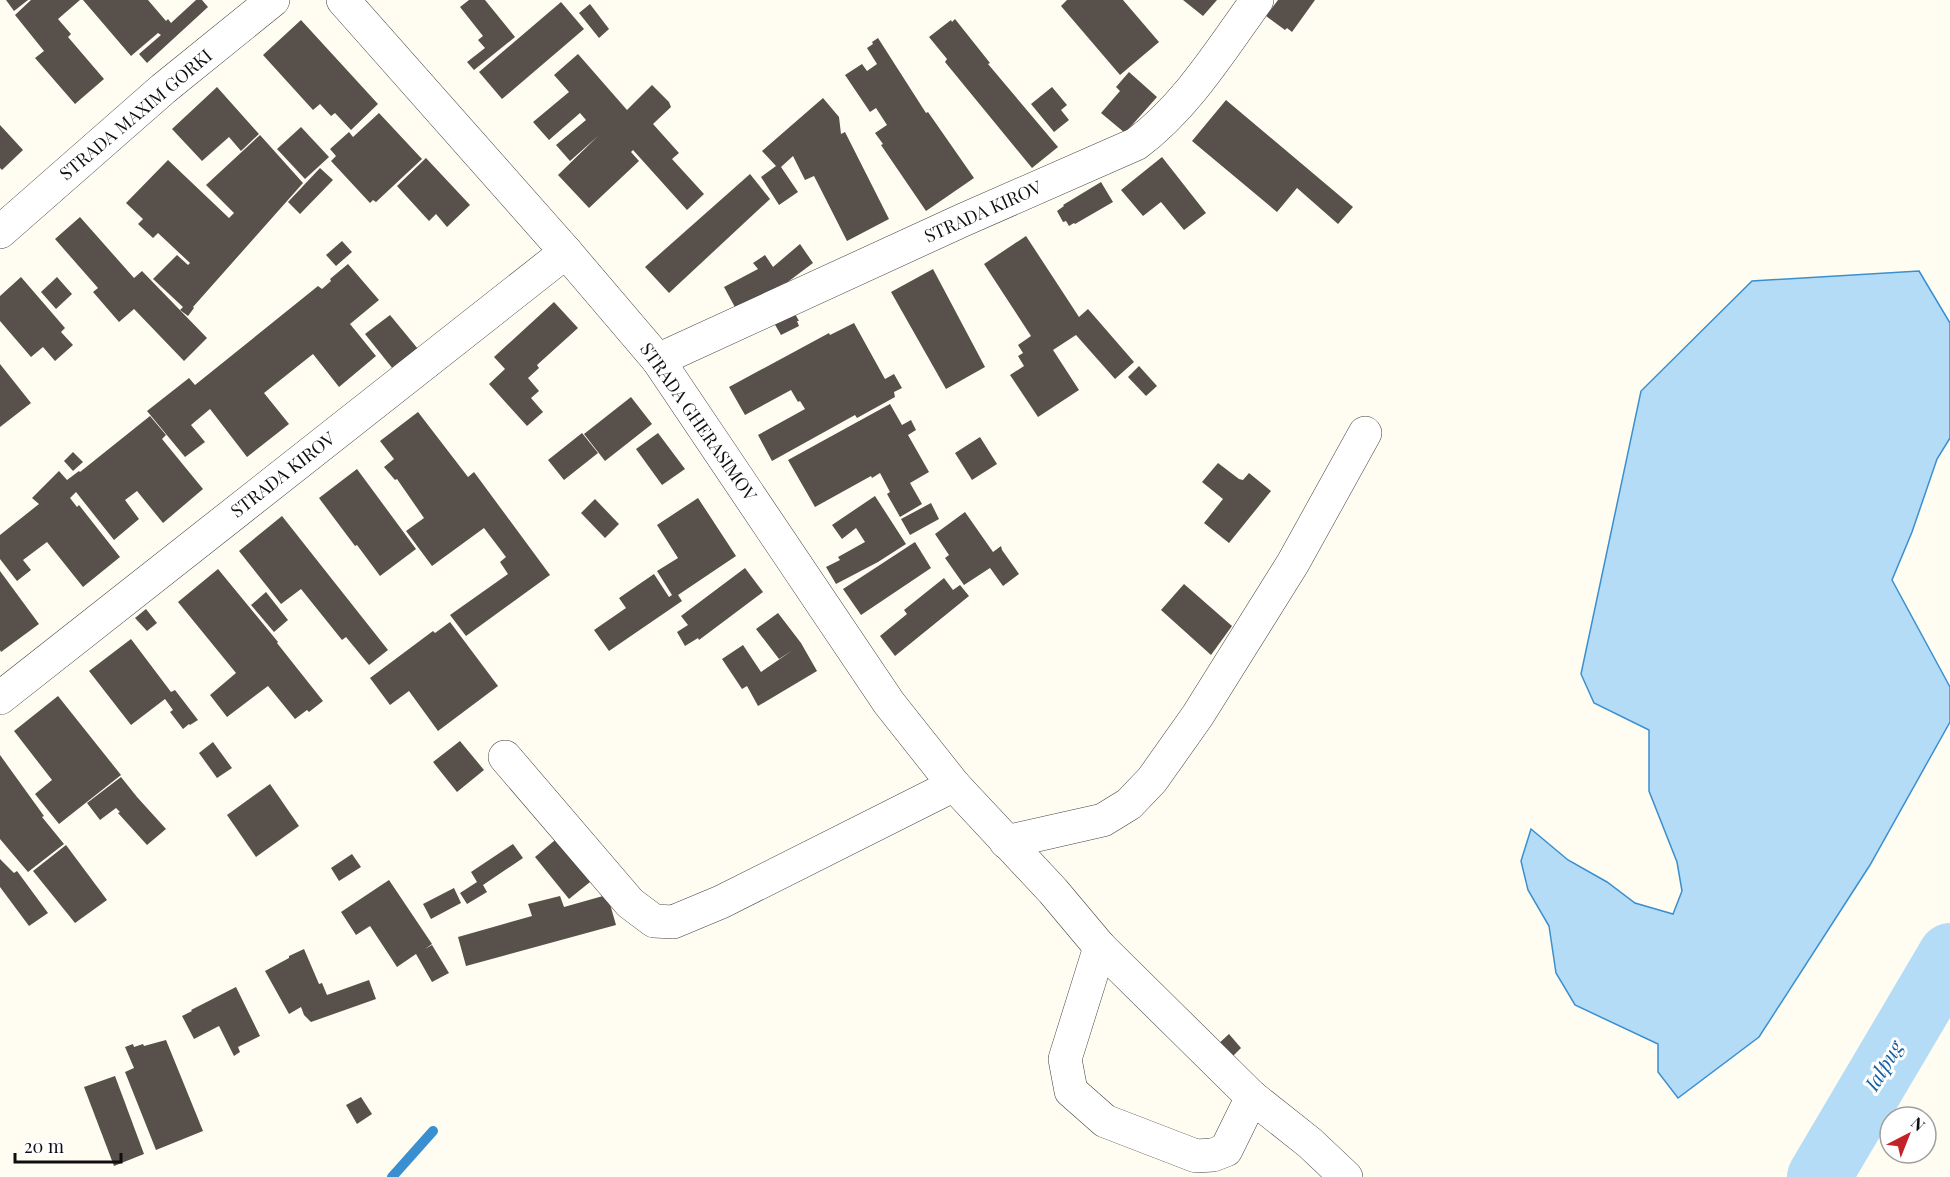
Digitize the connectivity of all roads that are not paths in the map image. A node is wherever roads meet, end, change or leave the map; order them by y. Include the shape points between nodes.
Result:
1 (273, 0) edge
2 (343, 0) edge
3 (1257, 0) edge
4 (0, 232) edge
5 (566, 252) junction
6 (658, 360) junction
7 (1365, 432) dead end
8 (0, 698) edge
9 (505, 757) dead end
10 (954, 785) junction
11 (1006, 842) junction
12 (1100, 946) junction
13 (1251, 1097) junction
14 (1346, 1177) edge

1 - 4 street, STRADA MAXIM GORKI
2 - 5 street, STRADA GHERASIMOV
3 - 6 street, STRADA KIROV via 1195,85 1158,128 1136,144
5 - 6 street, STRADA GHERASIMOV
5 - 8 street, STRADA KIROV
6 - 10 street, STRADA GHERASIMOV via 888,703
7 - 11 street via 1293,563 1198,715 1152,780 1129,804 1103,820
9 - 10 street via 630,903 654,921 673,922 721,902
10 - 11 street, STRADA GHERASIMOV
11 - 12 street, STRADA GHERASIMOV
12 - 13 street, STRADA GHERASIMOV
12 - 13 street via 1065,1059 1071,1091 1105,1120 1196,1156 1226,1150
13 - 14 street, STRADA GHERASIMOV

